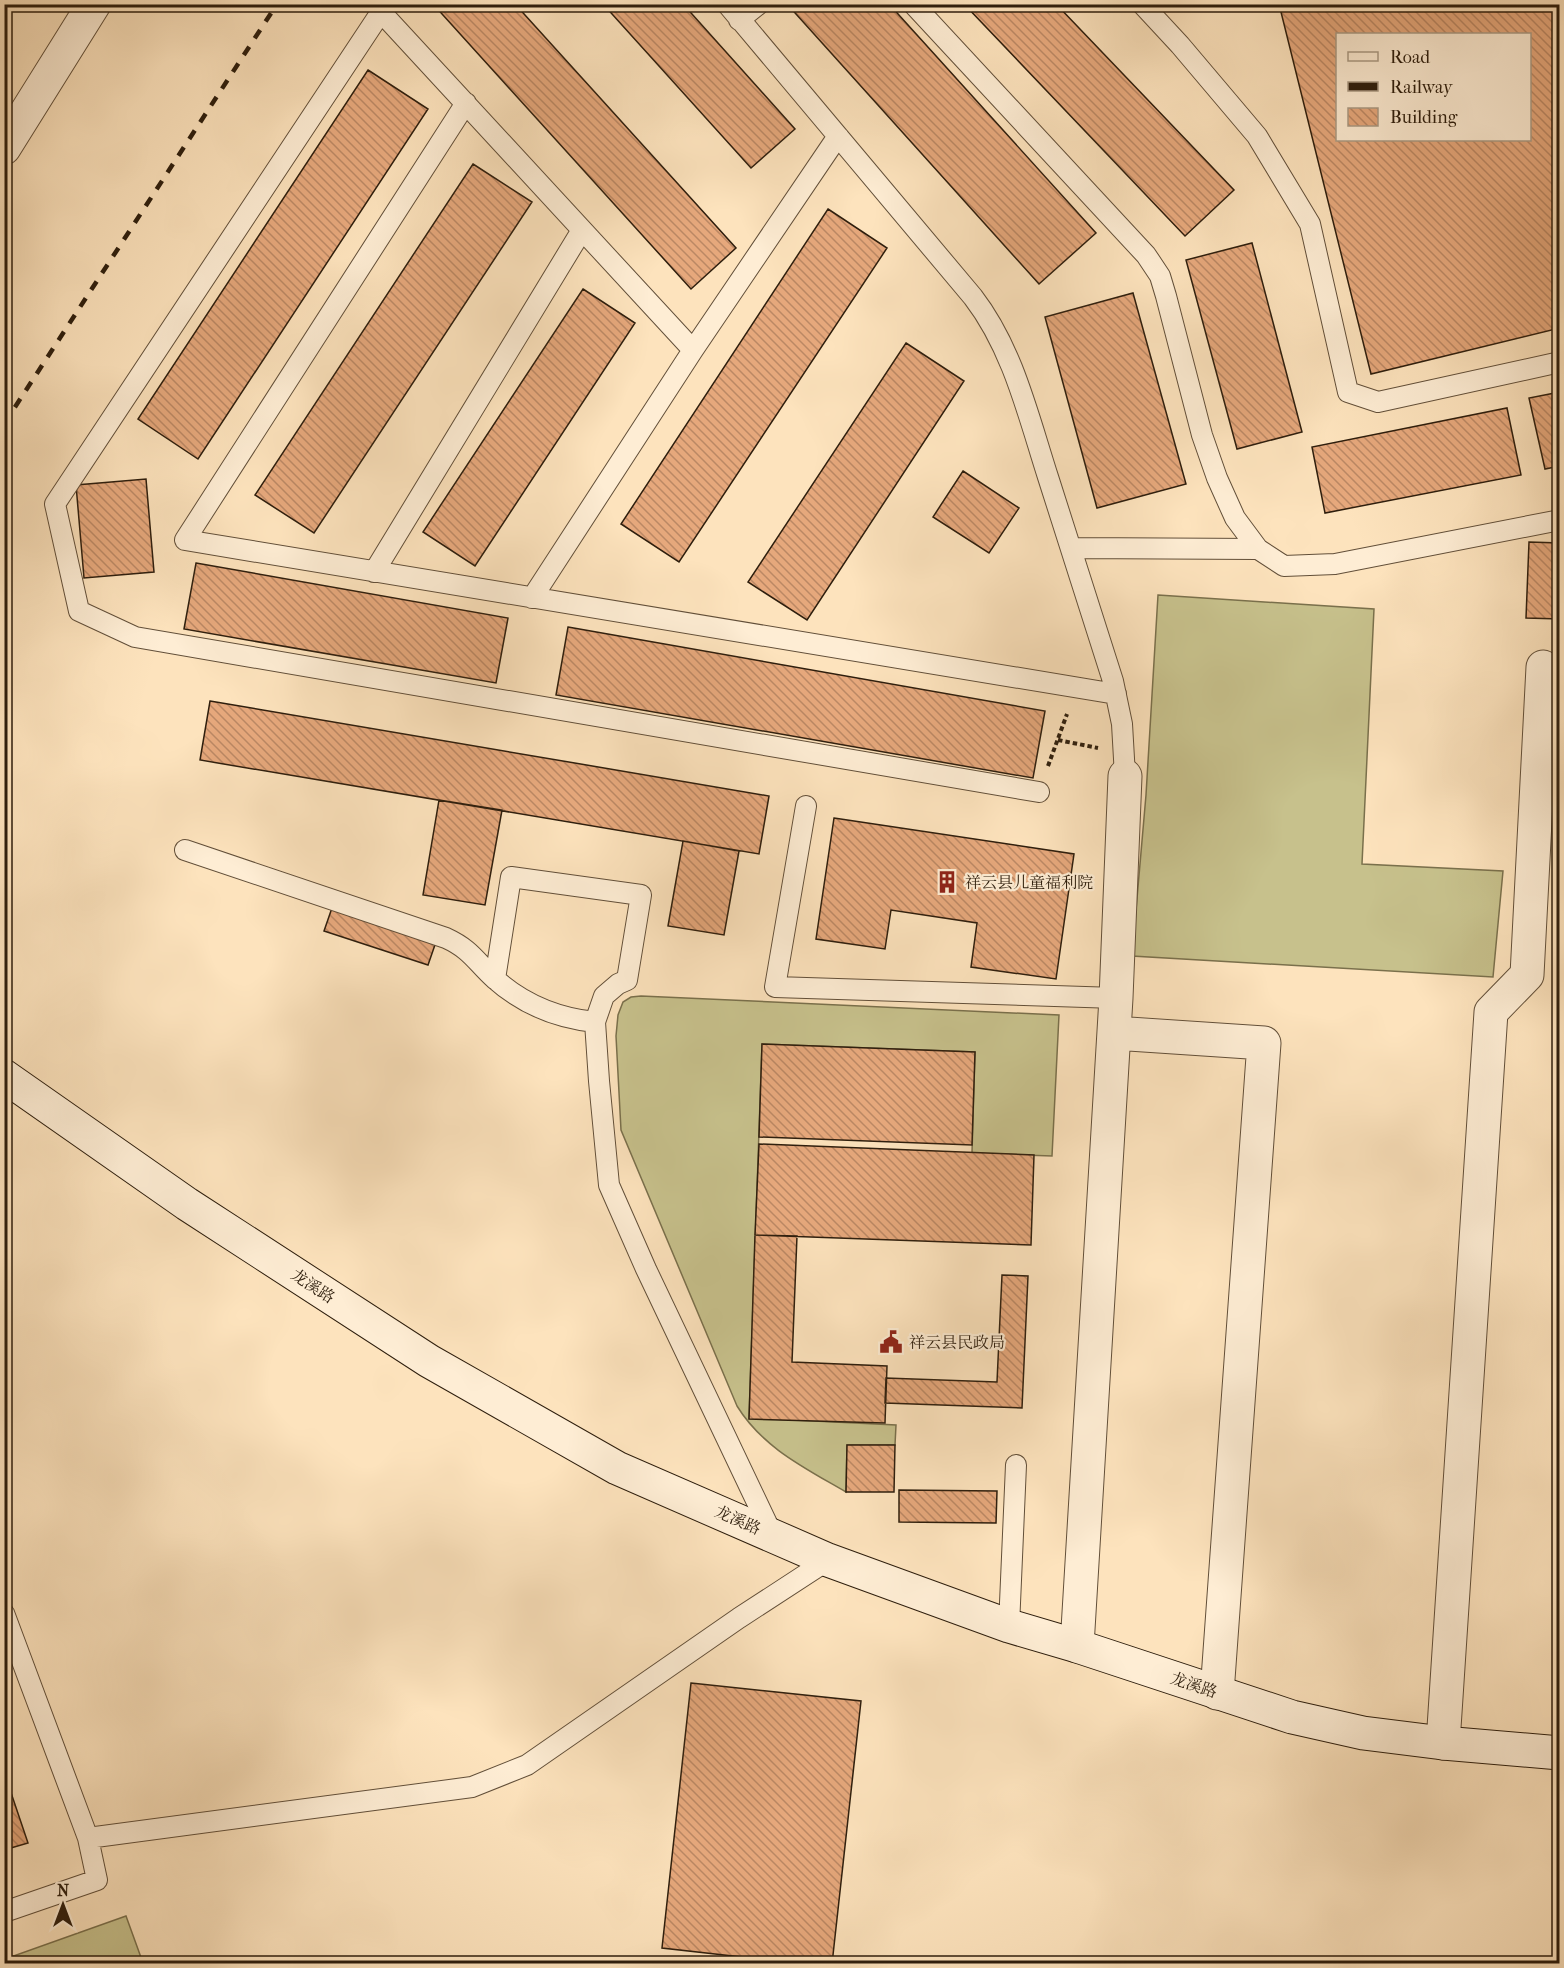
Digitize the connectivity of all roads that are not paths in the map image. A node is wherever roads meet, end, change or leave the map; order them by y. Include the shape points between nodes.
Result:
1 (94, 4) edge
2 (727, 4) edge
3 (759, 4) edge
4 (913, 4) edge
5 (1142, 4) edge
6 (384, 8) edge
7 (739, 20) junction
8 (466, 104) junction
9 (838, 136) junction
10 (4, 148) edge
11 (582, 230) junction
12 (693, 350) junction
13 (1560, 362) edge
14 (1560, 520) edge
15 (1071, 548) junction
16 (1258, 549) junction
17 (374, 572) junction
18 (532, 598) junction
19 (1543, 667) dead end
20 (1116, 694) junction
21 (1125, 764) joint
22 (1040, 792) road end
23 (806, 806) dead end
24 (185, 850) dead end
25 (495, 979) junction
26 (1116, 999) junction
27 (595, 1022) junction
28 (1114, 1033) junction
29 (4, 1076) edge
30 (1016, 1465) dead end
31 (774, 1536) junction
32 (828, 1560) junction
33 (4, 1613) edge
34 (1010, 1626) junction
35 (1077, 1646) junction
36 (1217, 1693) junction
37 (1443, 1743) junction
38 (1560, 1753) edge
39 (88, 1838) junction
40 (4, 1912) edge

1 - 10 street
2 - 7 lane
3 - 7 lane
4 - 16 lane via 1146,255 1160,276 1217,478 1234,519
5 - 13 lane via 1257,136 1310,224 1348,393 1378,402
6 - 8 lane
6 - 22 lane via 55,504 79,611 135,637
7 - 9 lane
8 - 11 lane
8 - 17 lane via 185,540
9 - 12 lane
9 - 15 lane via 989,318 1021,393
11 - 12 lane
11 - 17 lane
12 - 18 lane
14 - 16 lane via 1335,564 1284,566
15 - 16 lane
15 - 20 lane
17 - 18 lane
18 - 20 lane
19 - 37 street via 1527,975 1491,1012
20 - 21 lane
21 - 26 street
23 - 26 lane via 775,987
24 - 25 lane via 447,938 472,953
25 - 27 lane via 548,1013
25 - 27 lane via 511,877 641,895 627,980 604,996
26 - 28 street
27 - 31 lane via 609,1185
28 - 35 street
28 - 36 street via 1264,1043
29 - 31 street, 龙溪路 via 187,1204 429,1360 617,1468
30 - 34 lane
31 - 32 street, 龙溪路
32 - 34 street, 龙溪路
32 - 39 lane via 527,1765 472,1787
33 - 39 lane
34 - 35 street, 龙溪路
35 - 36 street, 龙溪路
36 - 37 street, 龙溪路 via 1292,1717 1363,1733
37 - 38 street, 龙溪路
39 - 40 lane via 97,1880

